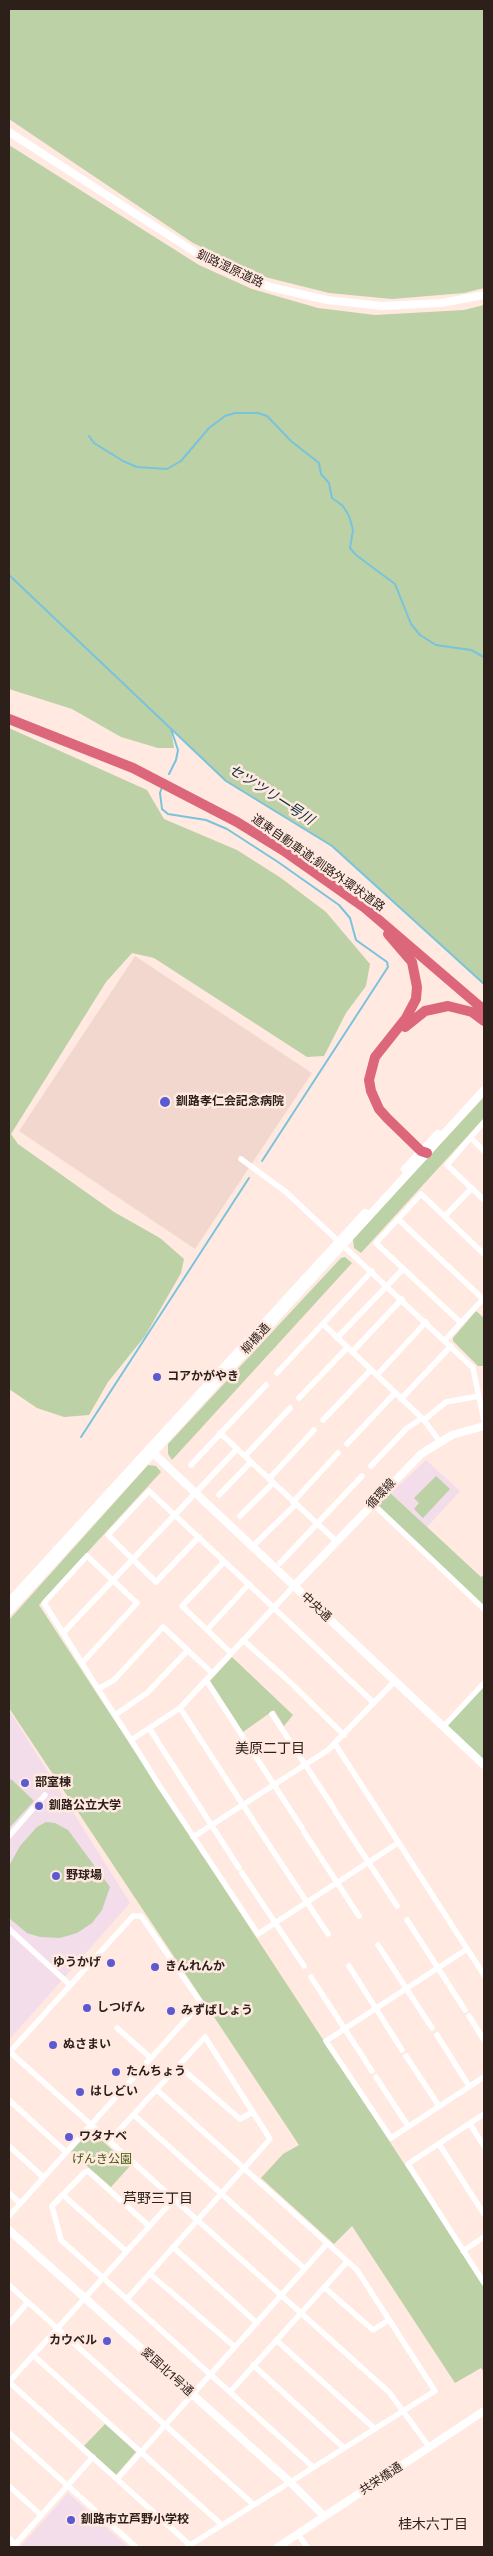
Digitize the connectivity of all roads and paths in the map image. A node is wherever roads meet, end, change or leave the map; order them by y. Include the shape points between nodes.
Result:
1 (9, 132) edge
2 (484, 295) edge
3 (9, 713) edge
4 (9, 719) edge
5 (335, 886) junction
6 (484, 1003) edge
7 (484, 1010) edge
8 (484, 1021) edge
9 (484, 1084) edge
10 (484, 1090) edge
11 (484, 1122) edge
12 (471, 1138) junction
13 (424, 1151) junction
14 (484, 1151) edge
15 (241, 1159) dead end
16 (472, 1188) junction
17 (484, 1200) edge
18 (445, 1216) junction
19 (398, 1219) junction
20 (341, 1243) junction
21 (484, 1254) edge
22 (403, 1269) junction
23 (372, 1272) junction
24 (387, 1286) junction
25 (402, 1299) junction
26 (484, 1299) edge
27 (426, 1322) junction
28 (461, 1323) junction
29 (323, 1324) junction
30 (337, 1338) junction
31 (445, 1340) junction
32 (451, 1346) junction
33 (347, 1348) junction
34 (352, 1352) junction
35 (371, 1370) junction
36 (276, 1373) dead end
37 (376, 1376) junction
38 (266, 1385) dead end
39 (395, 1393) junction
40 (479, 1396) junction
41 (299, 1398) dead end
42 (401, 1398) junction
43 (290, 1408) dead end
44 (423, 1419) junction
45 (323, 1420) dead end
46 (484, 1421) edge
47 (484, 1426) edge
48 (314, 1430) dead end
49 (220, 1433) junction
50 (440, 1442) junction
51 (347, 1444) dead end
52 (237, 1449) junction
53 (151, 1451) junction
54 (338, 1453) dead end
55 (245, 1456) junction
56 (251, 1462) junction
57 (191, 1465) dead end
58 (372, 1466) dead end
59 (362, 1476) dead end
60 (271, 1481) junction
61 (195, 1492) junction
62 (219, 1496) dead end
63 (295, 1503) junction
64 (372, 1503) junction
65 (174, 1514) junction
66 (240, 1516) dead end
67 (317, 1524) junction
68 (199, 1537) junction
69 (336, 1542) junction
70 (252, 1547) junction
71 (132, 1560) junction
72 (224, 1562) junction
73 (280, 1563) dead end
74 (113, 1580) junction
75 (249, 1584) junction
76 (294, 1586) junction
77 (9, 1602) edge
78 (274, 1608) junction
79 (484, 1609) edge
80 (9, 1612) edge
81 (206, 1630) junction
82 (63, 1633) junction
83 (243, 1640) junction
84 (188, 1650) junction
85 (231, 1653) junction
86 (82, 1663) junction
87 (212, 1673) junction
88 (206, 1680) junction
89 (395, 1681) junction
90 (484, 1683) edge
91 (98, 1689) junction
92 (374, 1703) junction
93 (180, 1708) junction
94 (272, 1714) dead end
95 (115, 1715) junction
96 (443, 1727) junction
97 (149, 1728) junction
98 (344, 1735) junction
99 (131, 1740) junction
100 (335, 1744) junction
101 (306, 1765) junction
102 (484, 1765) edge
103 (274, 1785) junction
104 (45, 1795) dead end
105 (243, 1806) junction
106 (212, 1826) junction
107 (9, 1836) edge
108 (193, 1837) junction
109 (398, 1843) junction
110 (369, 1863) junction
111 (338, 1883) junction
112 (306, 1903) junction
113 (397, 1906) dead end
114 (359, 1916) dead end
115 (408, 1920) dead end
116 (275, 1923) junction
117 (9, 1929) edge
118 (328, 1934) dead end
119 (378, 1944) dead end
120 (468, 1950) junction
121 (304, 1966) dead end
122 (349, 1966) dead end
123 (438, 1969) junction
124 (484, 1974) edge
125 (311, 1977) dead end
126 (70, 1985) junction
127 (407, 1989) junction
128 (375, 2009) junction
129 (117, 2028) dead end
130 (432, 2028) dead end
131 (345, 2030) junction
132 (437, 2035) dead end
133 (484, 2040) edge
134 (9, 2052) edge
135 (151, 2058) junction
136 (179, 2066) junction
137 (484, 2077) edge
138 (469, 2086) junction
139 (157, 2090) junction
140 (9, 2100) edge
141 (439, 2106) junction
142 (253, 2112) junction
143 (484, 2114) edge
144 (134, 2115) junction
145 (470, 2124) junction
146 (91, 2125) junction
147 (408, 2126) junction
148 (110, 2142) junction
149 (438, 2144) junction
150 (9, 2146) edge
151 (484, 2146) edge
152 (66, 2152) junction
153 (244, 2169) junction
154 (43, 2177) junction
155 (9, 2193) edge
156 (221, 2194) junction
157 (63, 2195) junction
158 (174, 2199) junction
159 (20, 2203) junction
160 (484, 2214) edge
161 (9, 2216) edge
162 (197, 2220) junction
163 (149, 2226) junction
164 (9, 2230) edge
165 (484, 2237) edge
166 (326, 2245) junction
167 (173, 2247) junction
168 (126, 2251) junction
169 (463, 2251) junction
170 (346, 2262) junction
171 (305, 2270) junction
172 (150, 2274) junction
173 (103, 2277) junction
174 (483, 2279) edge
175 (9, 2285) edge
176 (324, 2287) junction
177 (281, 2296) junction
178 (85, 2298) junction
179 (127, 2299) junction
180 (28, 2302) junction
181 (300, 2313) junction
182 (389, 2320) junction
183 (257, 2323) junction
184 (9, 2324) edge
185 (57, 2328) junction
186 (276, 2340) junction
187 (235, 2347) junction
188 (33, 2355) junction
189 (253, 2365) junction
190 (211, 2374) junction
191 (230, 2392) junction
192 (192, 2395) junction
193 (405, 2410) junction
194 (484, 2411) edge
195 (165, 2425) junction
196 (374, 2429) junction
197 (9, 2433) edge
198 (344, 2448) junction
199 (430, 2448) junction
200 (141, 2452) junction
201 (93, 2458) junction
202 (312, 2466) junction
203 (117, 2479) junction
204 (289, 2481) junction
205 (9, 2486) edge
206 (68, 2486) junction
207 (254, 2505) junction
208 (41, 2515) junction
209 (324, 2516) junction
210 (222, 2525) junction
211 (298, 2534) junction
212 (9, 2538) edge
213 (14, 2546) edge
214 (189, 2546) edge
215 (136, 2547) edge
216 (278, 2547) edge
217 (307, 2547) edge

1 - 2 street, 釧路湿原道路 via 204,258 270,288 327,300 382,306 442,303
3 - 6 highway, 道東自動車道;釧路外環状道路 via 82,740 239,816 369,903
4 - 5 highway, 道東自動車道;釧路外環状道路 via 79,745 184,793 236,822
5 - 7 highway, 道東自動車道;釧路外環状道路 via 402,938
5 - 13 highway via 394,939 412,962 416,999 406,1018 381,1047 371,1067 369,1080 379,1109
8 - 13 highway via 460,1008 442,1007 425,1011 410,1021 380,1060 375,1080 379,1098
9 - 13 street, 柳橋通
10 - 13 street, 柳橋通
11 - 12 street
12 - 14 street
12 - 16 street via 447,1165
13 - 20 street, 柳橋通
15 - 20 street via 286,1192
16 - 17 street
16 - 18 street
18 - 19 street via 421,1194
18 - 21 street
19 - 22 street via 376,1244
19 - 26 street
20 - 23 street
20 - 53 street, 柳橋通
22 - 24 street
22 - 28 street
23 - 24 street
23 - 29 street
24 - 25 street
24 - 30 street
25 - 27 street
25 - 34 street
26 - 28 street
27 - 31 street
27 - 37 street
28 - 31 street
29 - 30 street
29 - 36 street
30 - 33 street
31 - 32 street
32 - 40 street via 473,1368
32 - 42 street
33 - 34 street
33 - 41 street
34 - 35 street
35 - 37 street
35 - 45 street
37 - 39 street
38 - 49 street
39 - 42 street
39 - 51 street
40 - 44 street via 446,1402
40 - 46 street
42 - 44 street
43 - 55 street
44 - 50 street
44 - 58 street via 406,1429
47 - 50 street, 循環線
48 - 60 street
49 - 52 street
49 - 57 street
50 - 64 street, 循環線 via 421,1454
52 - 55 street
52 - 61 street
53 - 61 street, 中央通
53 - 77 street, 柳橋通
53 - 80 street, 柳橋通
54 - 63 street
55 - 56 street
56 - 60 street
56 - 62 street
59 - 67 street
60 - 63 street
60 - 66 street
61 - 65 street
61 - 70 street, 中央通
63 - 67 street
63 - 70 street
64 - 69 street, 循環線
64 - 79 street
65 - 68 street
65 - 71 street
65 - 71 street via 149,1491 108,1535
67 - 69 street
67 - 73 street
68 - 71 street via 156,1582
68 - 72 street
69 - 76 street, 循環線
70 - 76 street, 中央通
71 - 74 street
72 - 75 street
72 - 81 street via 182,1606
74 - 82 street
74 - 82 street via 87,1556 44,1603
74 - 86 street via 137,1603
75 - 78 street
75 - 81 street
76 - 78 street
76 - 89 street, 中央通
78 - 83 street
78 - 92 street
81 - 85 street
82 - 86 street
83 - 85 street
83 - 98 street
84 - 87 street
84 - 91 street via 163,1627 114,1680
84 - 95 street via 147,1693
85 - 87 street
86 - 91 street
87 - 88 street
88 - 93 street
88 - 103 street
89 - 92 street
89 - 96 street, 中央通
90 - 96 street
91 - 95 street
92 - 98 street
93 - 97 street
93 - 105 street
94 - 101 street
95 - 99 street
96 - 102 street, 中央通
97 - 99 street
97 - 106 street
98 - 100 street
99 - 108 street
100 - 101 street
100 - 109 street
101 - 103 street
101 - 110 street
103 - 105 street
103 - 111 street
104 - 107 street
105 - 106 street
105 - 112 street
106 - 108 street
106 - 116 street
108 - 116 street via 258,1934
109 - 110 street
109 - 120 street
110 - 111 street
110 - 113 street
111 - 112 street
111 - 114 street
112 - 116 street
112 - 118 street
115 - 123 street
116 - 121 street
117 - 126 street
119 - 127 street
120 - 123 street
120 - 124 street
122 - 128 street
123 - 127 street
123 - 133 street
125 - 131 street
126 - 134 street
126 - 135 street via 133,1916 141,1916 202,2004
127 - 128 street
127 - 130 street
128 - 131 street
128 - 141 street
129 - 135 street
131 - 147 street
131 - 147 street via 326,2041 390,2138
132 - 138 street
134 - 146 street
135 - 146 street
136 - 139 street
136 - 142 street via 240,2119
136 - 142 street via 205,2037
137 - 138 street
138 - 141 street
139 - 144 street
139 - 153 street
140 - 152 street
141 - 147 street
142 - 153 street via 270,2139
143 - 145 street
144 - 148 street
144 - 156 street
145 - 149 street
145 - 151 street
146 - 148 street
146 - 152 street
148 - 158 street
149 - 160 street
149 - 169 street via 408,2164
150 - 154 street
152 - 154 street
153 - 156 street
153 - 166 street
154 - 159 street
155 - 159 street
156 - 162 street
156 - 171 street
157 - 163 street via 88,2171
157 - 168 street
157 - 173 street via 52,2206 61,2240
158 - 162 street
158 - 163 street
159 - 161 street
162 - 167 street
162 - 177 street
163 - 168 street
164 - 178 street, 愛国北1号通
165 - 169 street
166 - 170 street
166 - 171 street
167 - 172 street
167 - 183 street
168 - 173 street
169 - 174 street
170 - 176 street
170 - 182 street via 357,2270
171 - 177 street
172 - 179 street
172 - 187 street
173 - 178 street
173 - 179 street
175 - 180 street
176 - 181 street
176 - 182 street via 373,2330
177 - 181 street
177 - 183 street
178 - 185 street
178 - 192 street, 愛国北1号通
179 - 190 street
180 - 184 street
180 - 185 street
181 - 186 street
181 - 193 street via 390,2392
182 - 193 street via 435,2391
183 - 187 street
185 - 188 street
185 - 195 street
186 - 189 street
186 - 196 street
187 - 190 street
188 - 200 street
188 - 201 street via 9,2382
189 - 191 street
189 - 198 street
190 - 191 street
190 - 192 street
191 - 202 street
192 - 195 street
192 - 204 street, 愛国北1号通
193 - 196 street
193 - 199 street
194 - 199 street, 共栄橋通
195 - 200 street
195 - 207 street
196 - 198 street
197 - 206 street
198 - 202 street
199 - 209 street, 共栄橋通
200 - 203 street
200 - 210 street
201 - 203 street
201 - 206 street
202 - 204 street
203 - 214 street
204 - 207 street
204 - 209 street, 愛国北1号通
205 - 208 street
206 - 208 street
206 - 215 street
207 - 210 street
208 - 213 street
209 - 211 street, 共栄橋通
210 - 214 street
211 - 216 street, 共栄橋通
211 - 217 street
212 - 213 street

